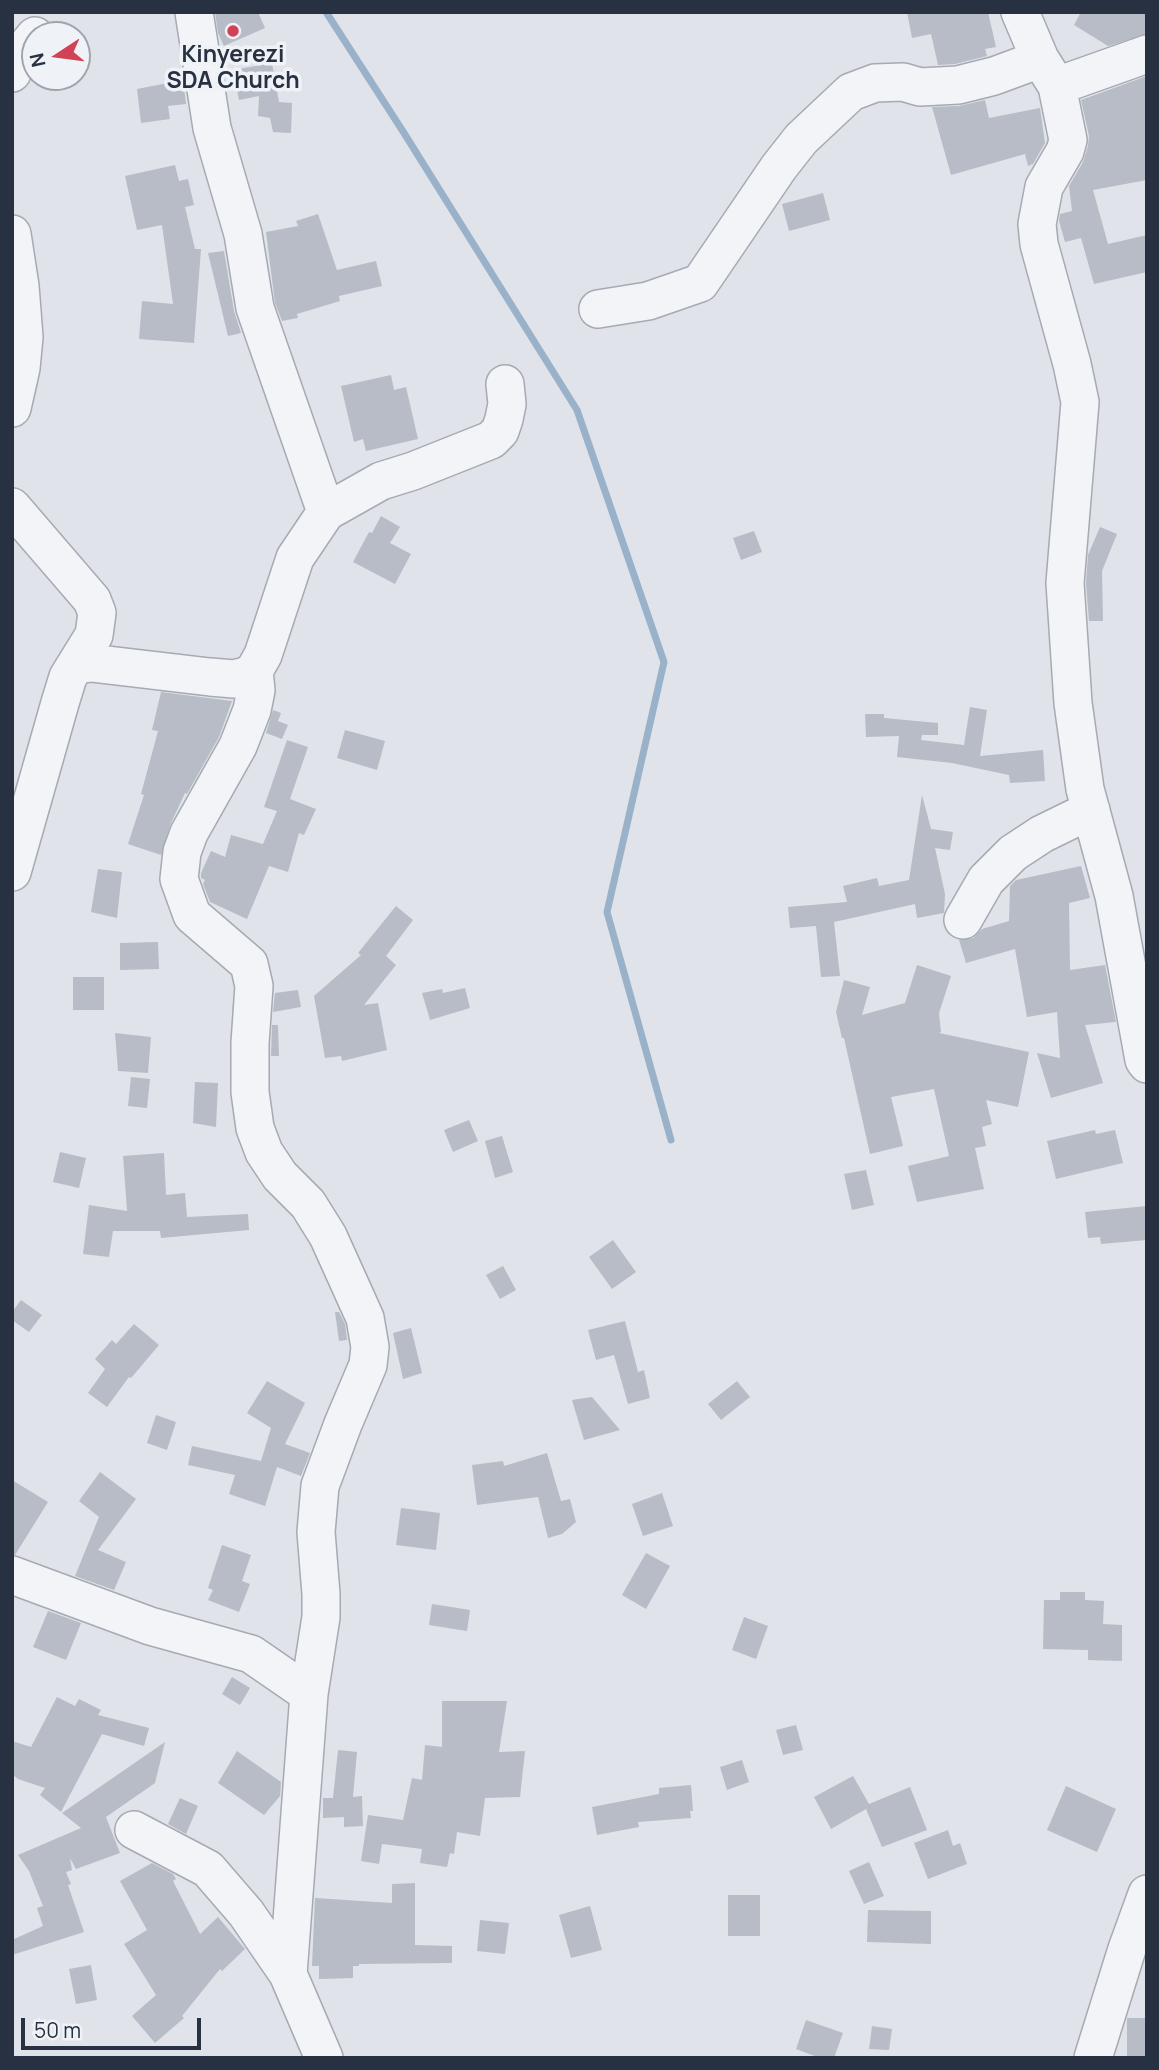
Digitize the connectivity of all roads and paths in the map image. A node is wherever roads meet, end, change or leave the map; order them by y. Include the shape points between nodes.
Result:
1 (194, 12) edge
2 (1020, 12) edge
3 (21, 52) edge
4 (1147, 54) edge
5 (1048, 73) junction
6 (12, 74) edge
7 (12, 234) edge
8 (598, 309) dead end
9 (18, 338) edge
10 (505, 384) dead end
11 (12, 408) edge
12 (12, 506) edge
13 (326, 512) junction
14 (76, 665) junction
15 (254, 671) junction
16 (26, 777) edge
17 (1090, 810) junction
18 (12, 872) edge
19 (963, 920) dead end
20 (1147, 1064) edge
21 (12, 1575) edge
22 (309, 1693) junction
23 (134, 1830) dead end
24 (1147, 1894) edge
25 (288, 1974) junction
26 (324, 2058) edge
27 (1093, 2058) edge

1 - 13 street via 212,128 241,224 255,308
2 - 5 street
3 - 6 street
4 - 5 street
5 - 8 street via 994,76 958,85 876,83 851,92 801,139 700,283 648,301
5 - 17 street via 1068,140 1044,187 1037,224 1080,402 1065,583 1073,703
7 - 9 street via 20,286
9 - 11 street via 22,368
10 - 13 street via 504,419 491,440 381,481
12 - 14 street via 92,600 97,613 94,635
13 - 15 street via 295,558
14 - 15 street via 234,679
14 - 16 street
15 - 22 street via 251,710 238,746 189,833 179,879 192,915 249,964 254,986 250,1092 255,1128 280,1176 309,1205 328,1236 365,1318 370,1347 368,1365 320,1486 316,1532 321,1617
16 - 18 street
17 - 19 street via 1013,853 986,880
17 - 20 street via 1114,896
21 - 22 street via 150,1626 251,1654
22 - 25 street
23 - 25 street via 208,1869 246,1913
24 - 27 street
25 - 26 street

